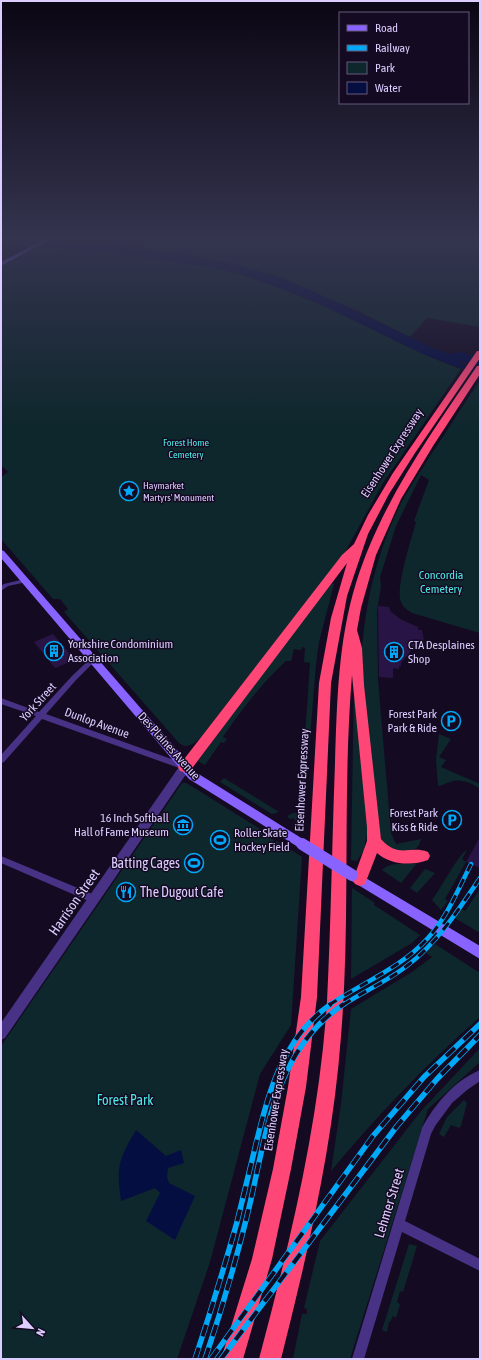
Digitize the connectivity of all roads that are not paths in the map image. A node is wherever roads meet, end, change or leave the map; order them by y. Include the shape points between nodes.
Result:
1 (478, 356) edge
2 (480, 368) edge
3 (469, 376) junction
4 (359, 545) junction
5 (1, 553) edge
6 (25, 581) junction
7 (3, 586) edge
8 (351, 626) junction
9 (94, 660) junction
10 (1, 701) edge
11 (41, 715) junction
12 (1, 760) edge
13 (185, 767) junction
14 (374, 841) junction
15 (423, 856) dead end
16 (1, 859) edge
17 (356, 877) junction
18 (94, 899) junction
19 (480, 953) edge
20 (2, 1029) edge
21 (480, 1075) edge
22 (398, 1224) junction
23 (480, 1265) edge
24 (232, 1359) edge
25 (270, 1359) edge
26 (358, 1359) edge

1 - 3 highway, Eisenhower Expressway
2 - 3 highway, Eisenhower Expressway
3 - 4 highway, Eisenhower Expressway via 387,490 372,515
3 - 8 highway, Eisenhower Expressway via 390,508 367,566
4 - 13 highway via 346,557
4 - 24 highway, Eisenhower Expressway via 339,604 325,682 309,997 297,1088 262,1259
5 - 6 main road, Des Plaines Avenue
6 - 7 street
6 - 9 main road, Des Plaines Avenue
8 - 14 highway via 356,648
8 - 25 highway, Eisenhower Expressway via 343,687 333,1035 312,1175
9 - 11 street, York Street
9 - 13 main road, Des Plaines Avenue
10 - 11 street, Dunlop Avenue
11 - 12 street, York Street
11 - 13 street, Dunlop Avenue
13 - 17 main road, Des Plaines Avenue, bridge via 194,776
13 - 18 street, Harrison Street
14 - 15 highway via 387,854 395,857
14 - 17 highway
16 - 18 street
17 - 19 main road, Des Plaines Avenue
18 - 20 street, Harrison Street
21 - 22 street, Lehmer Street via 448,1097 432,1118
22 - 23 street
22 - 26 street, Lehmer Street

